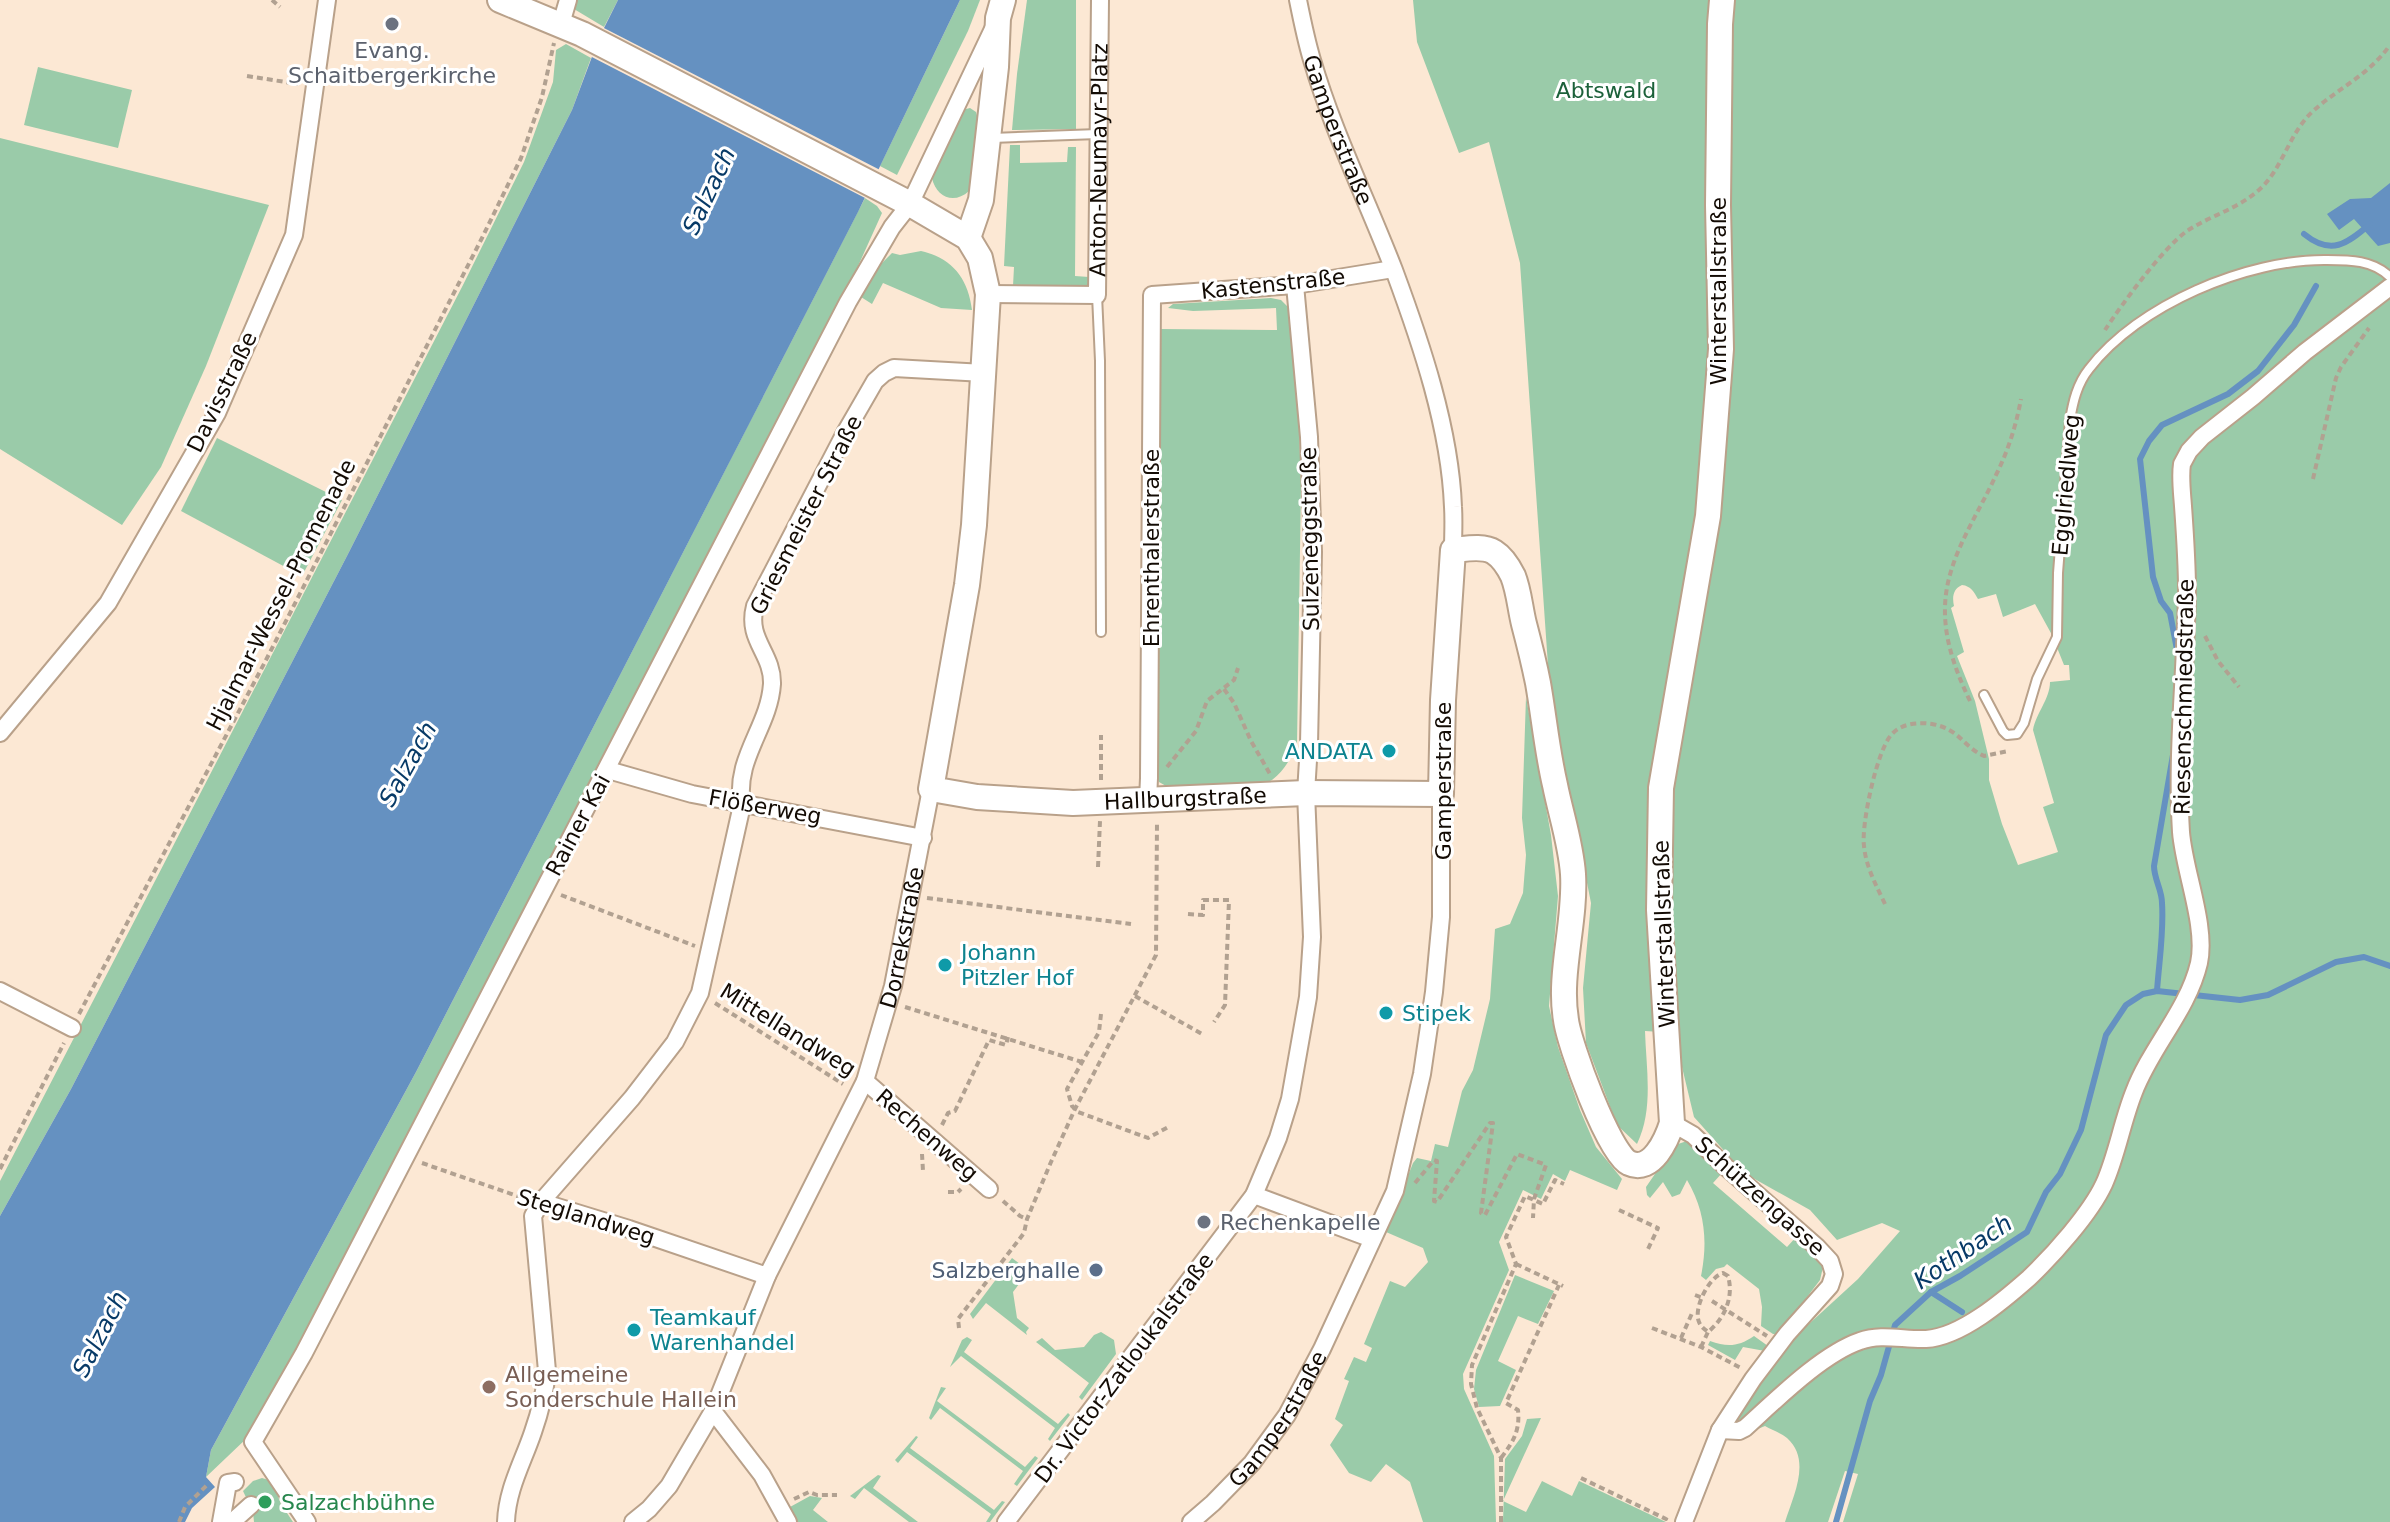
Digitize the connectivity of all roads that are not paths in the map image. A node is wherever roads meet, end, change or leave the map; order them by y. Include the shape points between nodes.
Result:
1 (327, 0) edge
2 (500, 0) edge
3 (568, 0) edge
4 (1100, 0) edge
5 (1298, 0) edge
6 (1722, 0) edge
7 (1001, 9) edge
8 (571, 29) junction
9 (1099, 134) junction
10 (987, 138) junction
11 (910, 204) junction
12 (968, 238) junction
13 (1393, 269) junction
14 (2390, 277) edge
15 (1295, 285) junction
16 (2390, 287) edge
17 (988, 294) junction
18 (1097, 295) junction
19 (1152, 295) joint
20 (984, 373) junction
21 (1453, 550) junction
22 (1101, 632) dead end
23 (1984, 695) dead end
24 (0, 733) edge
25 (608, 770) junction
26 (931, 789) junction
27 (1306, 793) junction
28 (1441, 794) junction
29 (1153, 804) junction
30 (742, 805) junction
31 (923, 838) junction
32 (0, 991) edge
33 (72, 1028) road end
34 (862, 1088) junction
35 (1672, 1123) junction
36 (989, 1189) dead end
37 (1254, 1195) junction
38 (541, 1202) junction
39 (1372, 1239) junction
40 (767, 1276) junction
41 (713, 1411) junction
42 (1720, 1430) junction
43 (235, 1482) dead end
44 (251, 1505) dead end
45 (221, 1522) edge
46 (232, 1522) edge
47 (307, 1522) edge
48 (506, 1522) edge
49 (633, 1522) edge
50 (788, 1522) edge
51 (1006, 1522) edge
52 (1191, 1522) edge
53 (1684, 1522) edge

1 - 24 street, Davisstraße via 294,235 217,413 108,603
2 - 8 street
3 - 8 street
4 - 9 street, Anton-Neumayr-Platz
5 - 13 street, Gamperstraße via 1311,59
6 - 35 street, Winterstallstraße via 1721,349 1708,516 1661,788 1659,910
7 - 10 street
7 - 11 street
8 - 11 street
9 - 10 lane
9 - 18 street, Anton-Neumayr-Platz
10 - 12 street via 981,200
11 - 12 street
11 - 25 street, Rainer Kai via 848,302
12 - 17 street via 980,258
13 - 15 street, Kastenstraße
13 - 21 street, Gamperstraße via 1446,448
14 - 23 lane, Egglriedlweg via 2370,263 2316,259 2236,275 2149,316 2089,369 2070,420 2057,637 2017,734 2007,735 1999,726
15 - 19 street, Kastenstraße
15 - 27 street, Sulzeneggstraße via 1313,552
16 - 42 street, Riesenschmiedstraße via 2202,437 2182,464 2187,599 2179,784 2200,959 2184,1002 2145,1065 2098,1197 2028,1278 1971,1322 1928,1339 1879,1337 1849,1345 1745,1428
17 - 18 street, Anton-Neumayr-Platz
17 - 20 street, Dorrekstraße
18 - 22 lane
19 - 29 street, Ehrenthalerstraße
20 - 26 street, Dorrekstraße via 967,585
20 - 30 street, Griesmeister Straße via 894,368 875,381 845,433 751,620 772,673 766,715 743,766
21 - 28 street, Gamperstraße
21 - 35 street via 1495,552 1513,576 1573,874 1566,1021 1597,1110 1620,1157 1638,1165 1665,1144
25 - 30 street, Flößerweg
25 - 47 street, Rainer Kai via 304,1353 250,1446
26 - 29 street, Hallburgstraße via 1023,801
26 - 31 street, Dorrekstraße
27 - 28 street, Hallburgstraße
27 - 29 street, Hallburgstraße
27 - 37 street, Dr. Victor-Zatloukalstraße via 1312,937 1308,997 1290,1099
28 - 39 street, Gamperstraße via 1441,917 1422,1074 1395,1191
30 - 31 street, Flößerweg
30 - 38 street, Griesmeister Straße via 700,993 675,1042
31 - 34 street, Dorrekstraße via 889,1002
32 - 33 street
34 - 36 street, Rechenweg
34 - 40 street, Dorrekstraße
35 - 42 street, Schützengasse via 1693,1135 1817,1247 1834,1274
37 - 39 street
37 - 51 street, Dr. Victor-Zatloukalstraße
38 - 40 street, Steglandweg
38 - 48 street via 533,1216 547,1371 533,1434 510,1489
39 - 52 street, Gamperstraße via 1287,1415 1252,1463
40 - 41 street, Dorrekstraße
41 - 49 street, Dorrekstraße via 669,1486
41 - 50 street via 762,1475
42 - 53 street, Schützengasse
43 - 45 street via 228,1483
44 - 46 street

